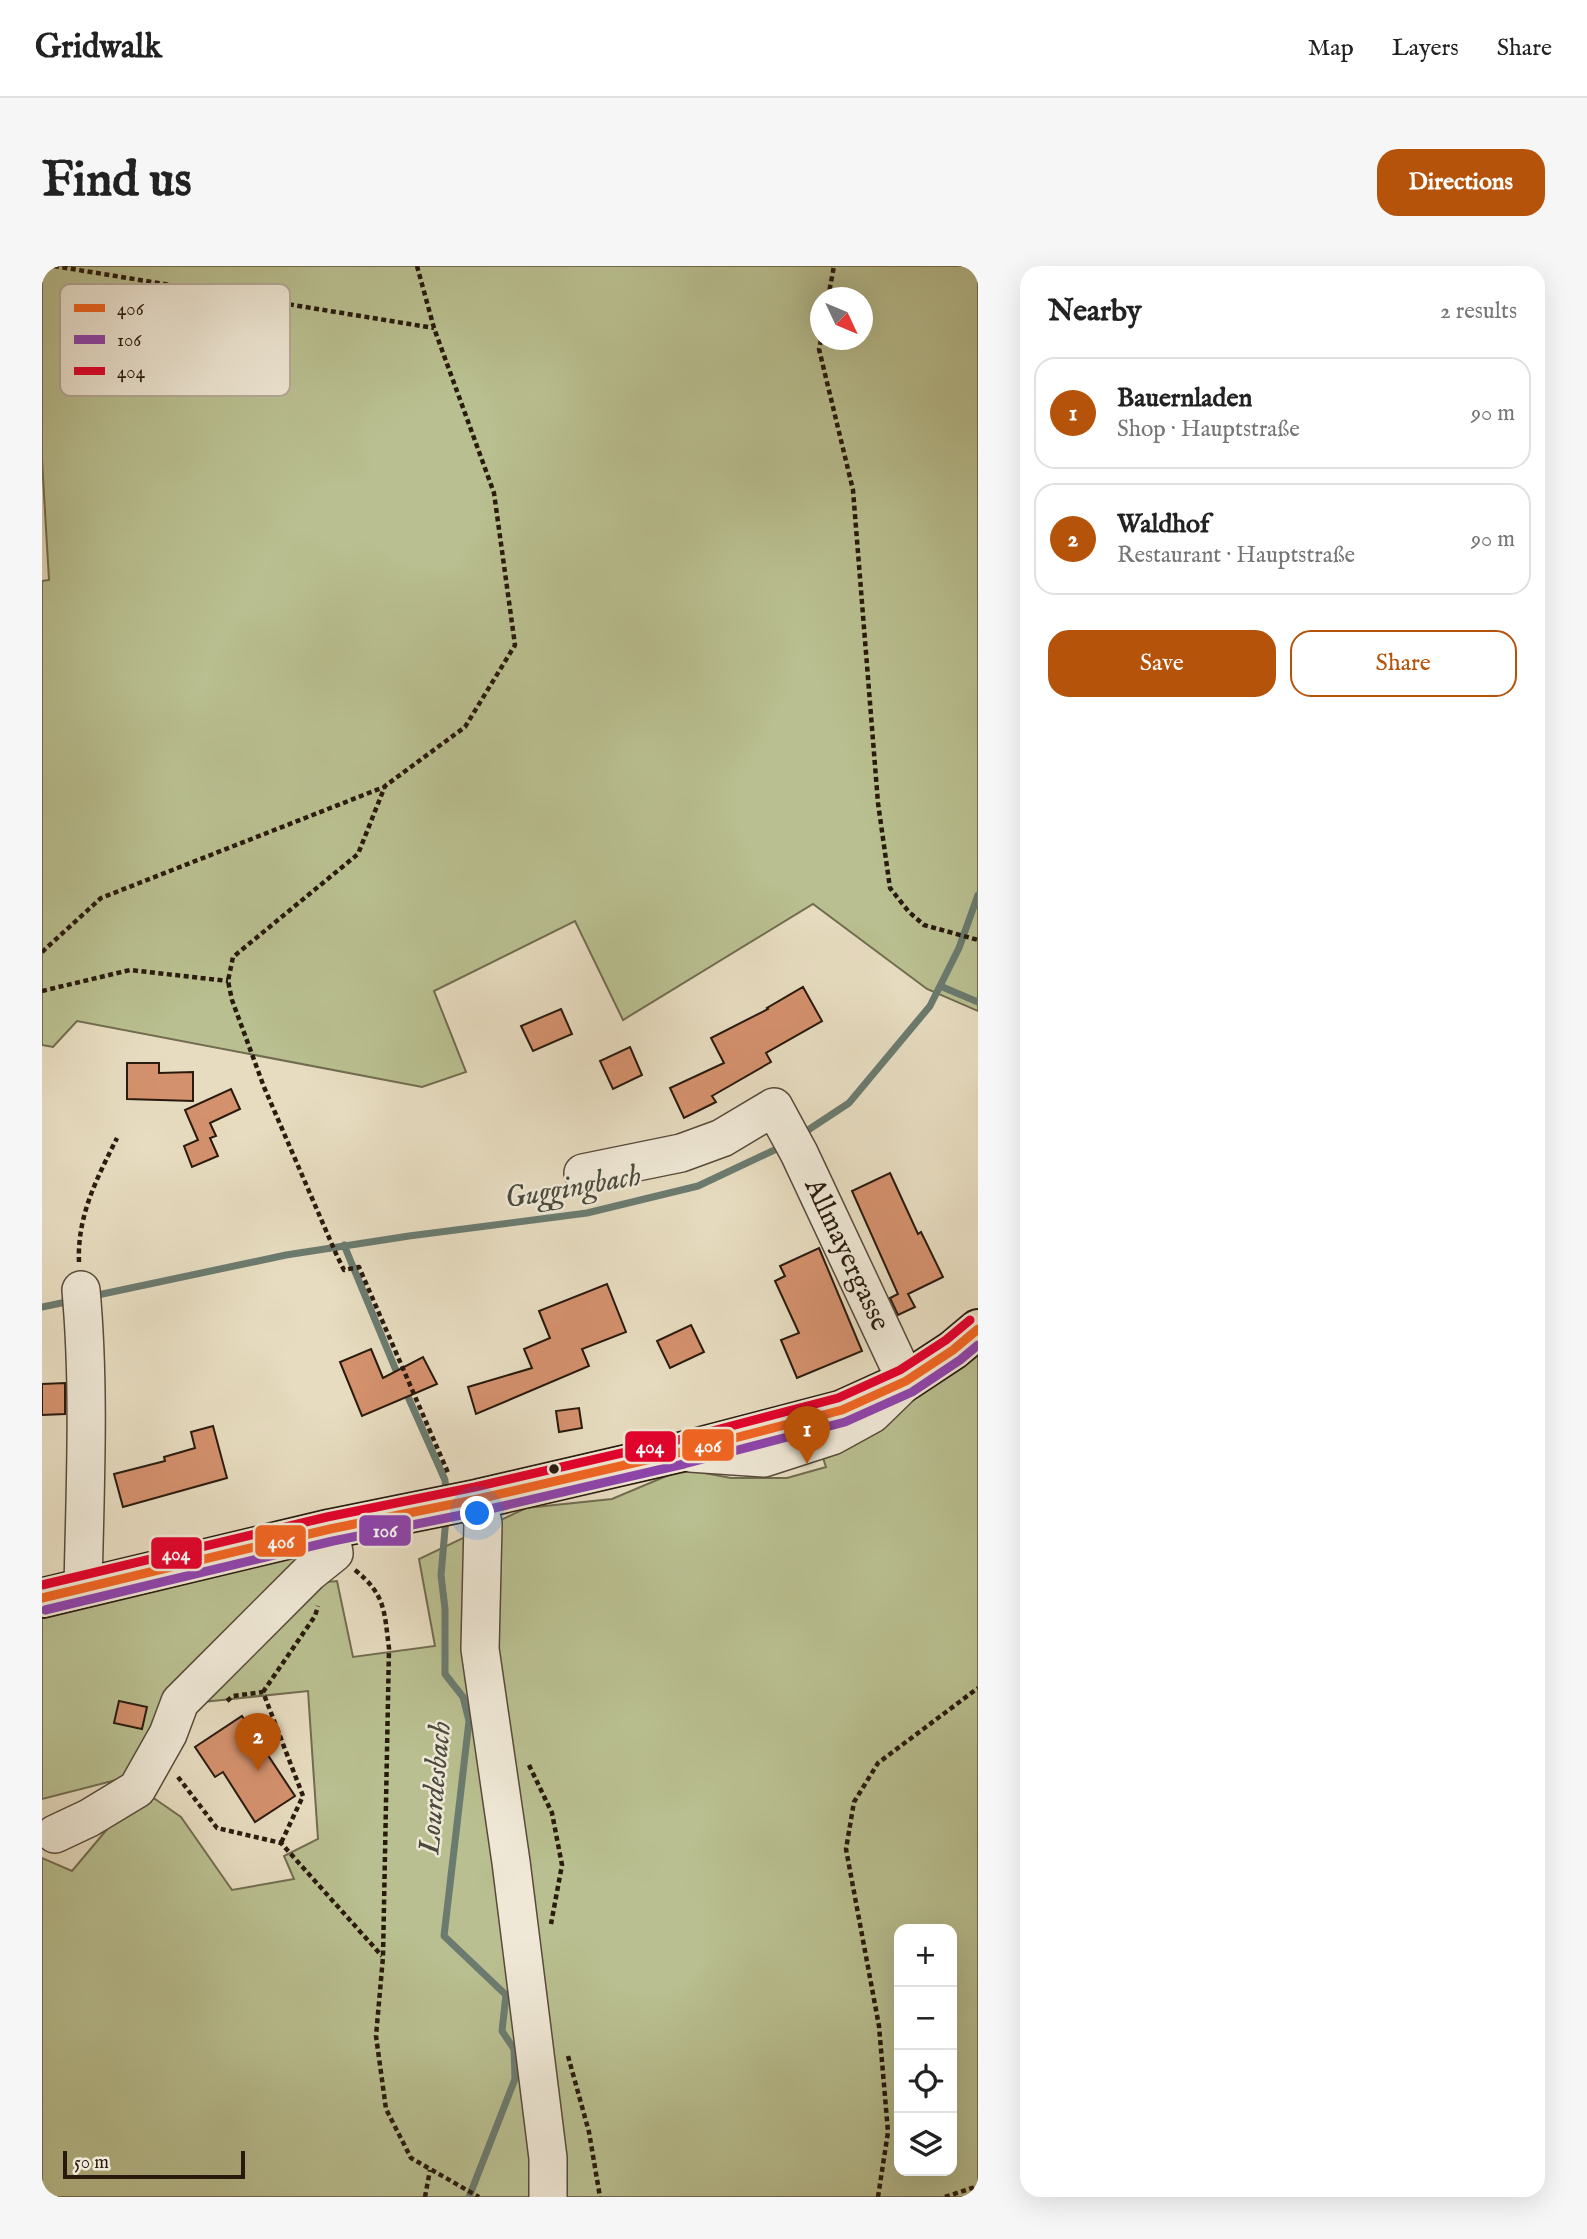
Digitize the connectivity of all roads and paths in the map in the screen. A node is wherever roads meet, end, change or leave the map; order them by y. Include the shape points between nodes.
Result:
1 (54, 266) edge
2 (416, 266) edge
3 (834, 266) edge
4 (164, 284) edge
5 (830, 287) edge
6 (290, 305) edge
7 (434, 328) junction
8 (819, 350) edge
9 (385, 786) junction
10 (977, 939) edge
11 (42, 952) edge
12 (228, 981) junction
13 (42, 991) edge
14 (117, 1138) dead end
15 (583, 1173) dead end
16 (82, 1303) joint
17 (978, 1329) edge
18 (906, 1381) junction
19 (469, 1500) junction
20 (332, 1541) junction
21 (83, 1588) junction
22 (42, 1598) edge
23 (319, 1604) dead end
24 (978, 1688) edge
25 (263, 1692) junction
26 (222, 1704) dead end
27 (159, 1751) junction
28 (55, 1834) dead end
29 (281, 1843) junction
30 (383, 1957) junction
31 (430, 2170) junction
32 (978, 2186) edge
33 (425, 2197) edge
34 (479, 2197) edge
35 (548, 2197) edge
36 (877, 2197) edge
37 (945, 2197) edge

1 - 4 path
2 - 7 path
3 - 5 path
6 - 7 path
7 - 9 path via 494,493 515,645 465,727
8 - 10 path via 853,491 878,803 890,888 924,925
9 - 11 path via 101,898
9 - 12 path via 358,854 233,957
12 - 13 path via 130,970
12 - 19 path via 264,1087 337,1256 344,1270 359,1267 450,1477 470,1475
14 - 16 path via 94,1184 78,1238
15 - 18 street, Allmayergasse via 681,1153 722,1138 774,1107
16 - 21 street
17 - 18 main road
18 - 19 main road via 842,1410
19 - 20 main road via 423,1510
19 - 35 street via 482,1524 480,1649 548,2158
20 - 21 main road
20 - 27 street via 309,1573 180,1703
20 - 30 path via 383,1602 389,1648
21 - 22 main road
23 - 25 path
24 - 36 path via 878,1763 854,1802 846,1849 879,2026 888,2132
25 - 26 path via 233,1696
25 - 29 path via 303,1796
27 - 28 street via 137,1789
27 - 29 path via 217,1828
29 - 30 path
30 - 31 path via 376,2036 386,2109 411,2158
31 - 33 path
31 - 34 path
32 - 37 path

